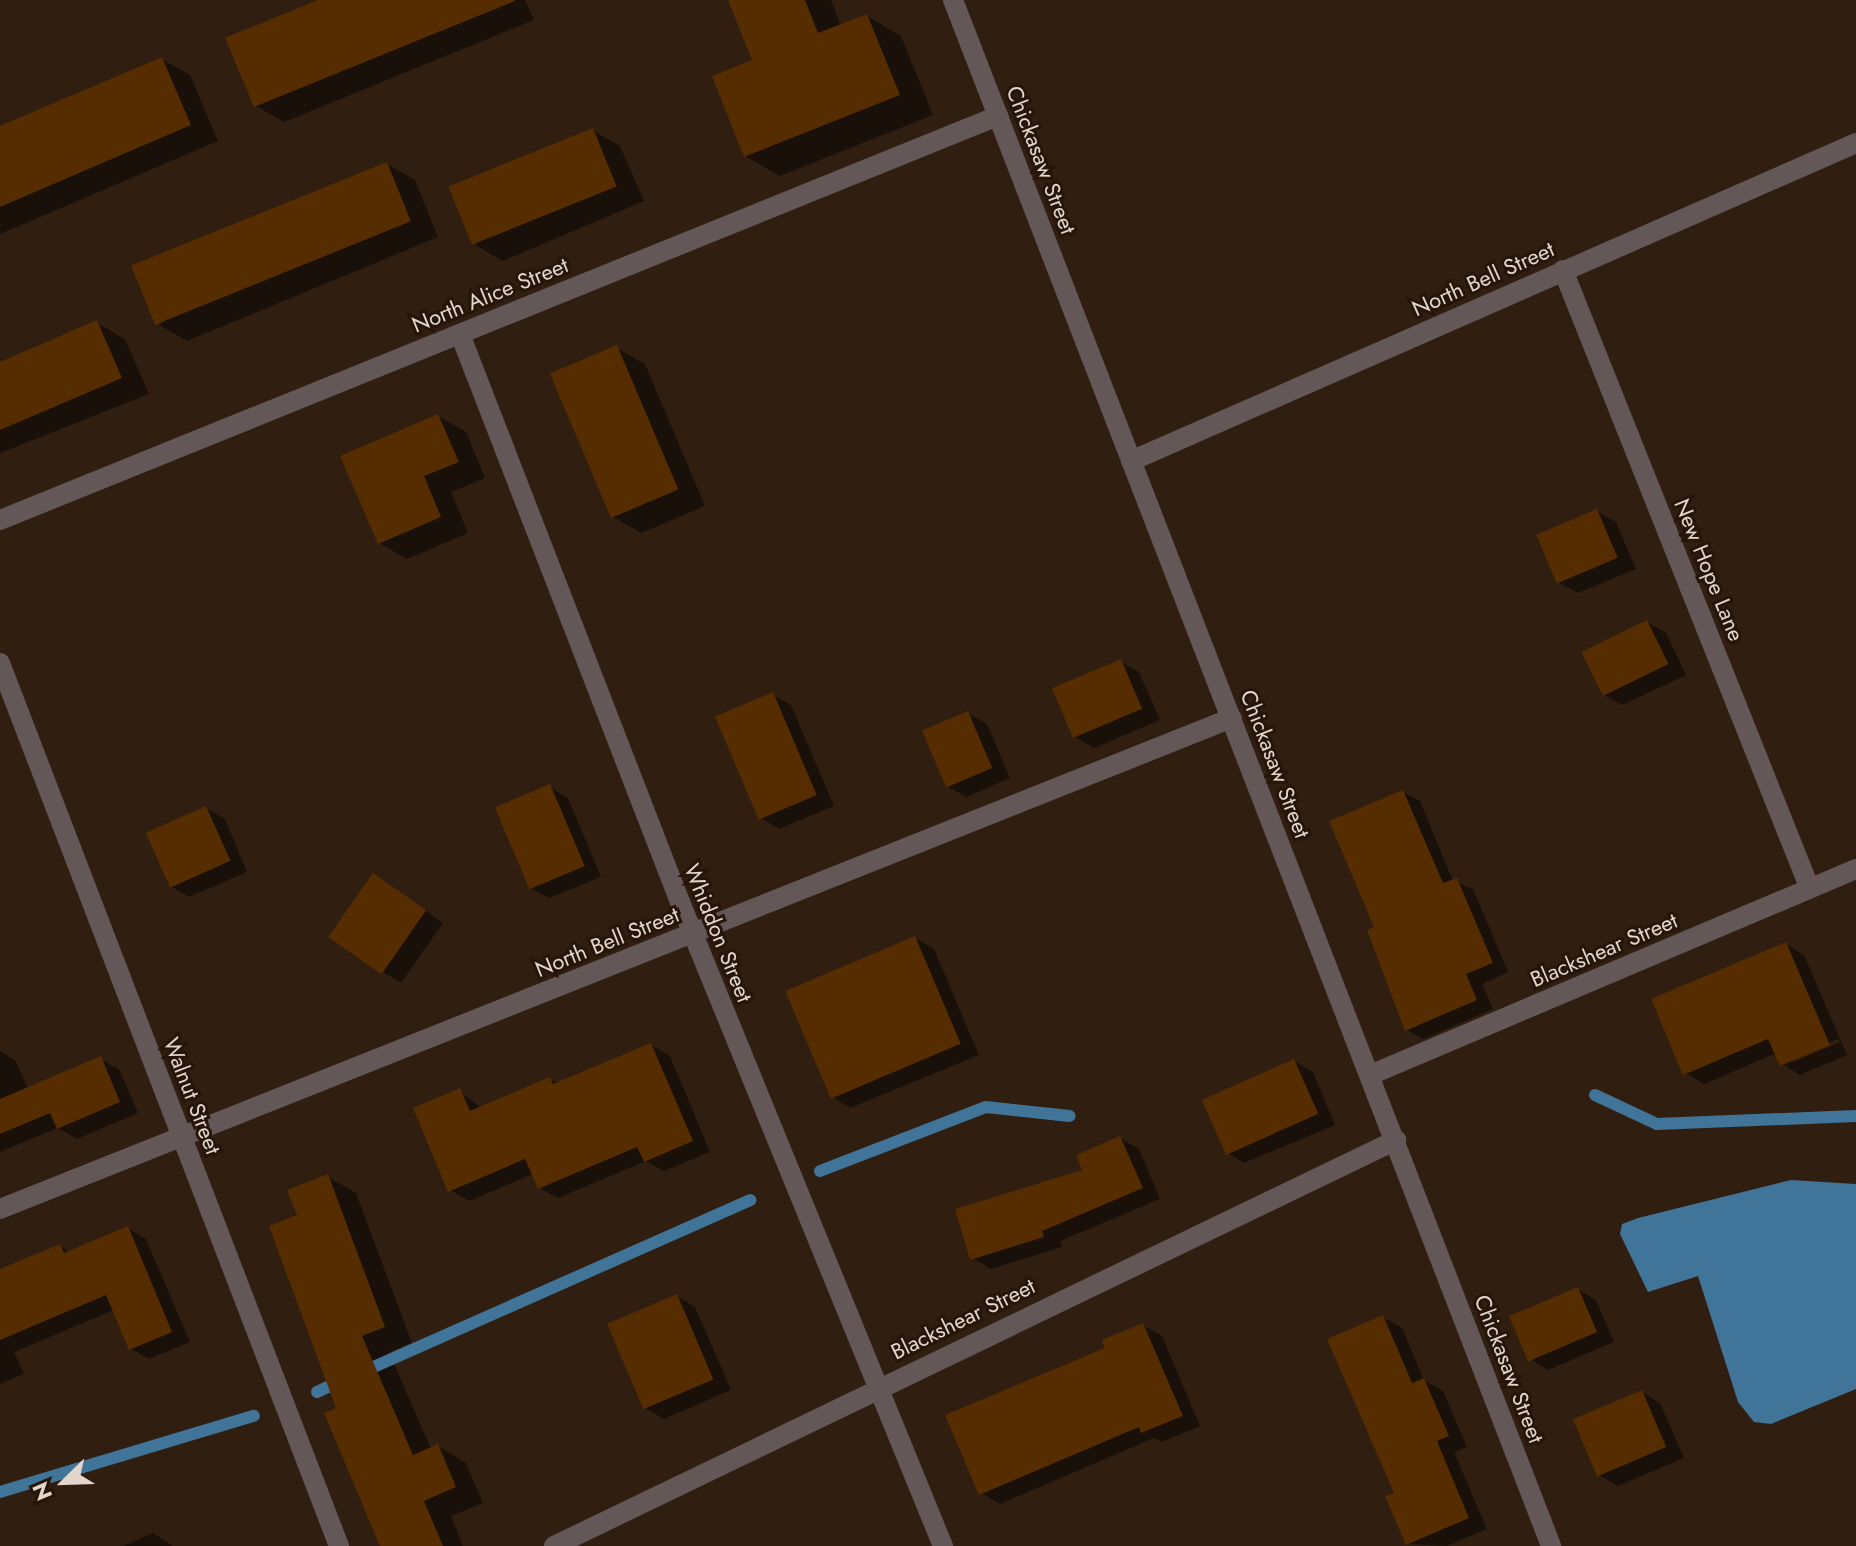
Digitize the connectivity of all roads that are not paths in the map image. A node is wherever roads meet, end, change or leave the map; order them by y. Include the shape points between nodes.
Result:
1 (953, 0) edge
2 (998, 116) junction
3 (1856, 143) edge
4 (1563, 270) junction
5 (460, 334) junction
6 (1131, 461) junction
7 (0, 520) edge
8 (0, 663) edge
9 (1232, 718) junction
10 (1856, 869) edge
11 (1810, 889) junction
12 (692, 934) junction
13 (1370, 1075) junction
14 (183, 1137) junction
15 (1396, 1140) junction
16 (0, 1209) edge
17 (879, 1387) junction
18 (339, 1546) edge
19 (554, 1546) edge
20 (943, 1546) edge
21 (1551, 1546) edge

1 - 2 street, Chickasaw Street
2 - 5 street, North Alice Street
2 - 6 street, Chickasaw Street
3 - 4 street, North Bell Street
4 - 6 street, North Bell Street
4 - 11 street, New Hope Lane
5 - 7 street, North Alice Street
5 - 12 street, Whiddon Street
6 - 9 street, Chickasaw Street
8 - 14 street, Walnut Street
9 - 12 street, North Bell Street
9 - 13 street, Chickasaw Street
10 - 11 street, Blackshear Street
11 - 13 street, Blackshear Street
12 - 14 street, North Bell Street
12 - 17 street, Whiddon Street
13 - 15 street, Chickasaw Street
14 - 16 street, North Bell Street
14 - 18 street, Walnut Street
15 - 17 street, Blackshear Street
15 - 21 street, Chickasaw Street
17 - 19 street, Blackshear Street
17 - 20 street, Whiddon Street

